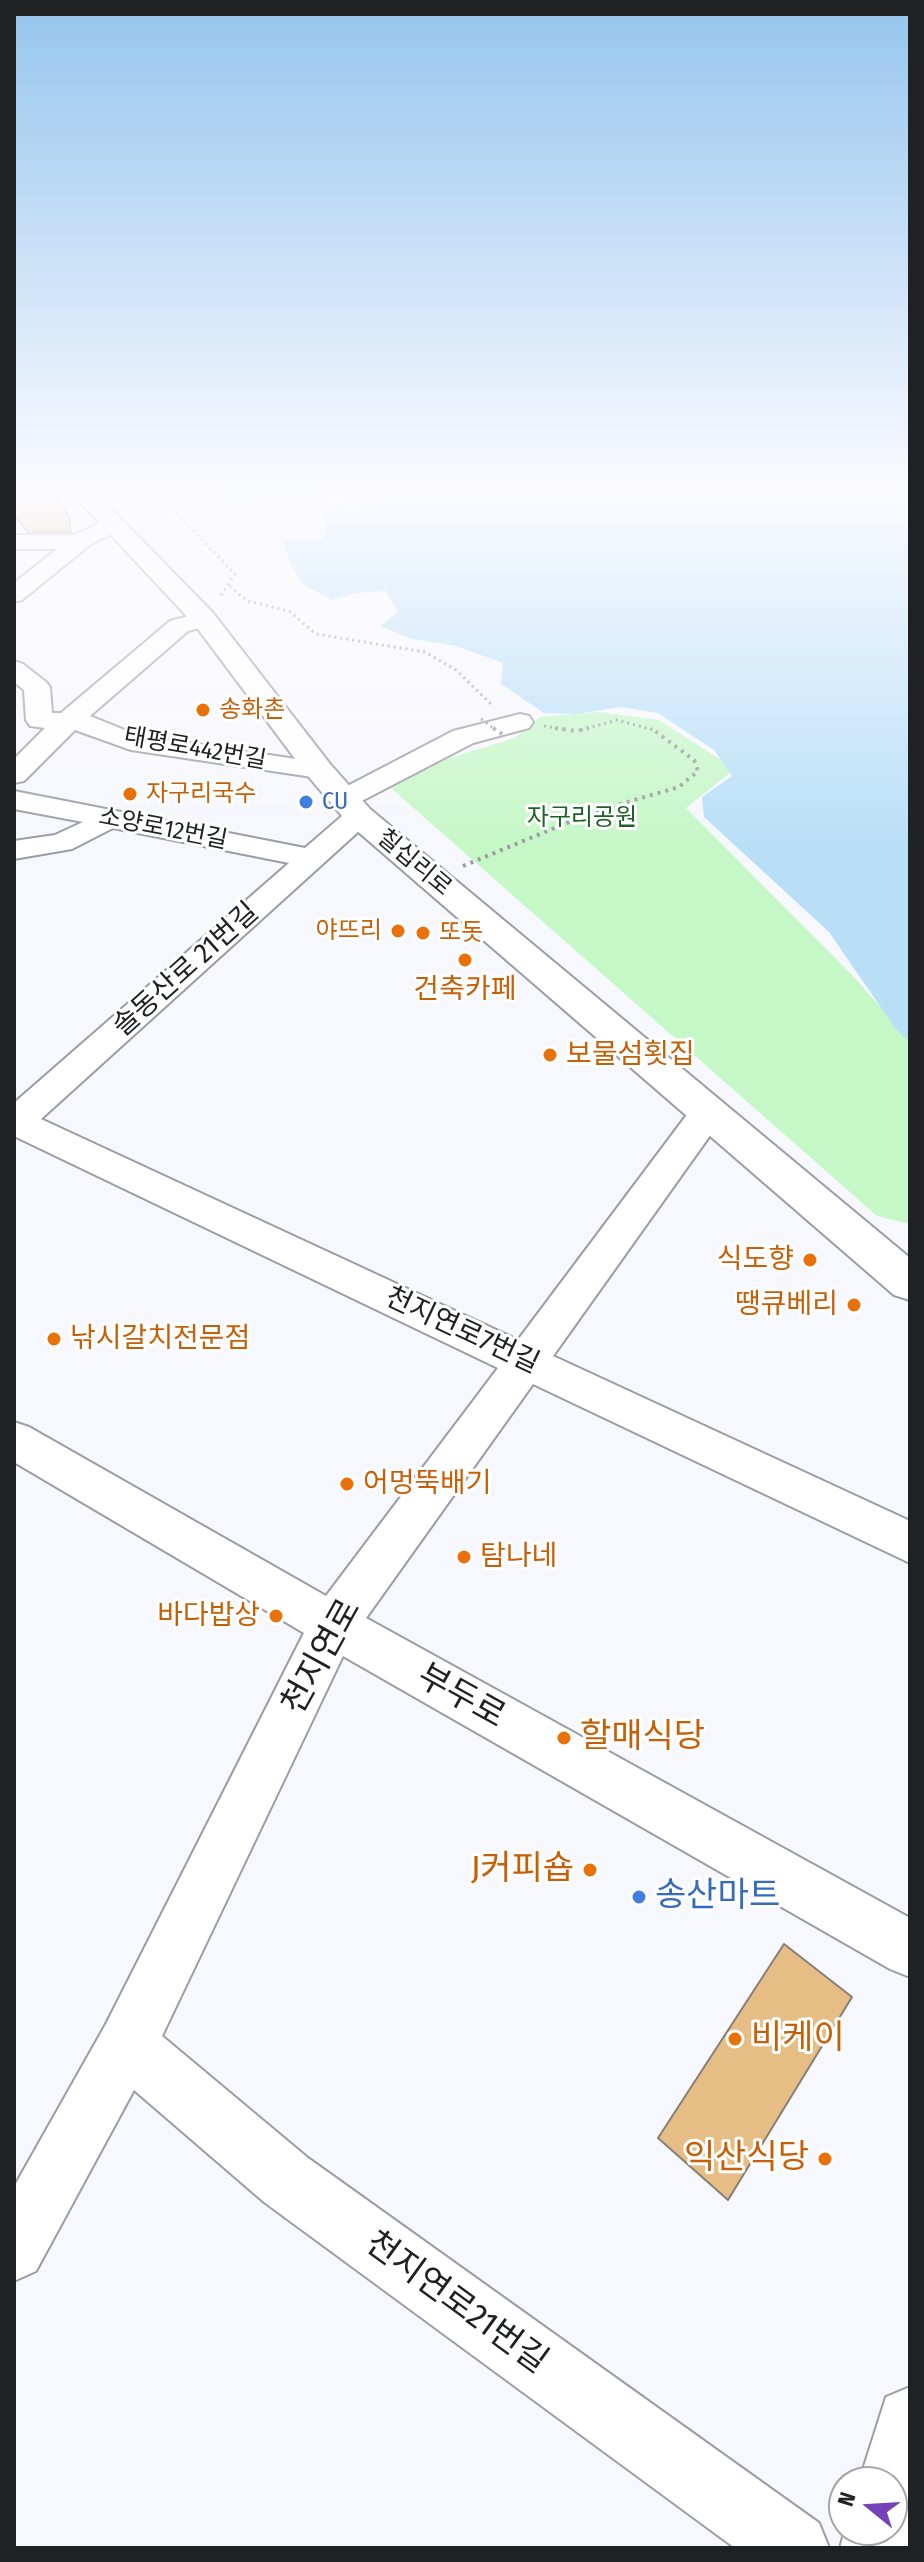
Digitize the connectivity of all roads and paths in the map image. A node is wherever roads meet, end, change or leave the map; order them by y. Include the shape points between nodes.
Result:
1 (208, 607) edge
2 (213, 607) edge
3 (270, 607) edge
4 (211, 609) junction
5 (14, 669) edge
6 (68, 721) junction
7 (511, 728) junction
8 (319, 770) junction
9 (14, 775) edge
10 (14, 800) edge
11 (351, 807) junction
12 (109, 818) junction
13 (14, 850) edge
14 (302, 856) junction
15 (462, 867) dead end
16 (708, 1113) junction
17 (15, 1122) edge
18 (910, 1283) edge
19 (525, 1360) junction
20 (14, 1440) edge
21 (910, 1543) edge
22 (333, 1625) junction
23 (910, 1949) edge
24 (127, 2045) junction
25 (14, 2249) edge
26 (910, 2421) edge
27 (898, 2466) edge
28 (794, 2548) edge

1 - 4 main road, 칠십리로
2 - 4 path
3 - 7 path, bridge via 289,611 316,634 425,652 456,670 496,708 481,719
4 - 6 street via 179,626
4 - 8 main road, 칠십리로
5 - 6 street, 태평로442번길 via 37,687 39,720
6 - 8 street, 태평로442번길 via 84,722 131,742
6 - 9 street
7 - 11 street, 솔동산로 21번길 via 463,737
7 - 15 path via 576,731 617,720 649,726 694,760 698,771 679,787 593,812
8 - 11 main road, 칠십리로
10 - 12 street, 소양로12번길
11 - 14 street, 솔동산로 21번길
11 - 16 main road, 칠십리로
12 - 13 street via 62,843
12 - 14 street, 소양로12번길
14 - 17 street, 솔동산로 21번길
16 - 18 main road, 칠십리로
16 - 19 street, 천지연로
17 - 19 street, 천지연로7번길
19 - 21 street, 천지연로7번길
19 - 22 street, 천지연로
20 - 22 street, 부두로
22 - 23 street, 부두로
22 - 24 street, 천지연로
24 - 25 street, 천지연로
24 - 28 street, 천지연로21번길 via 286,2180
26 - 27 street

